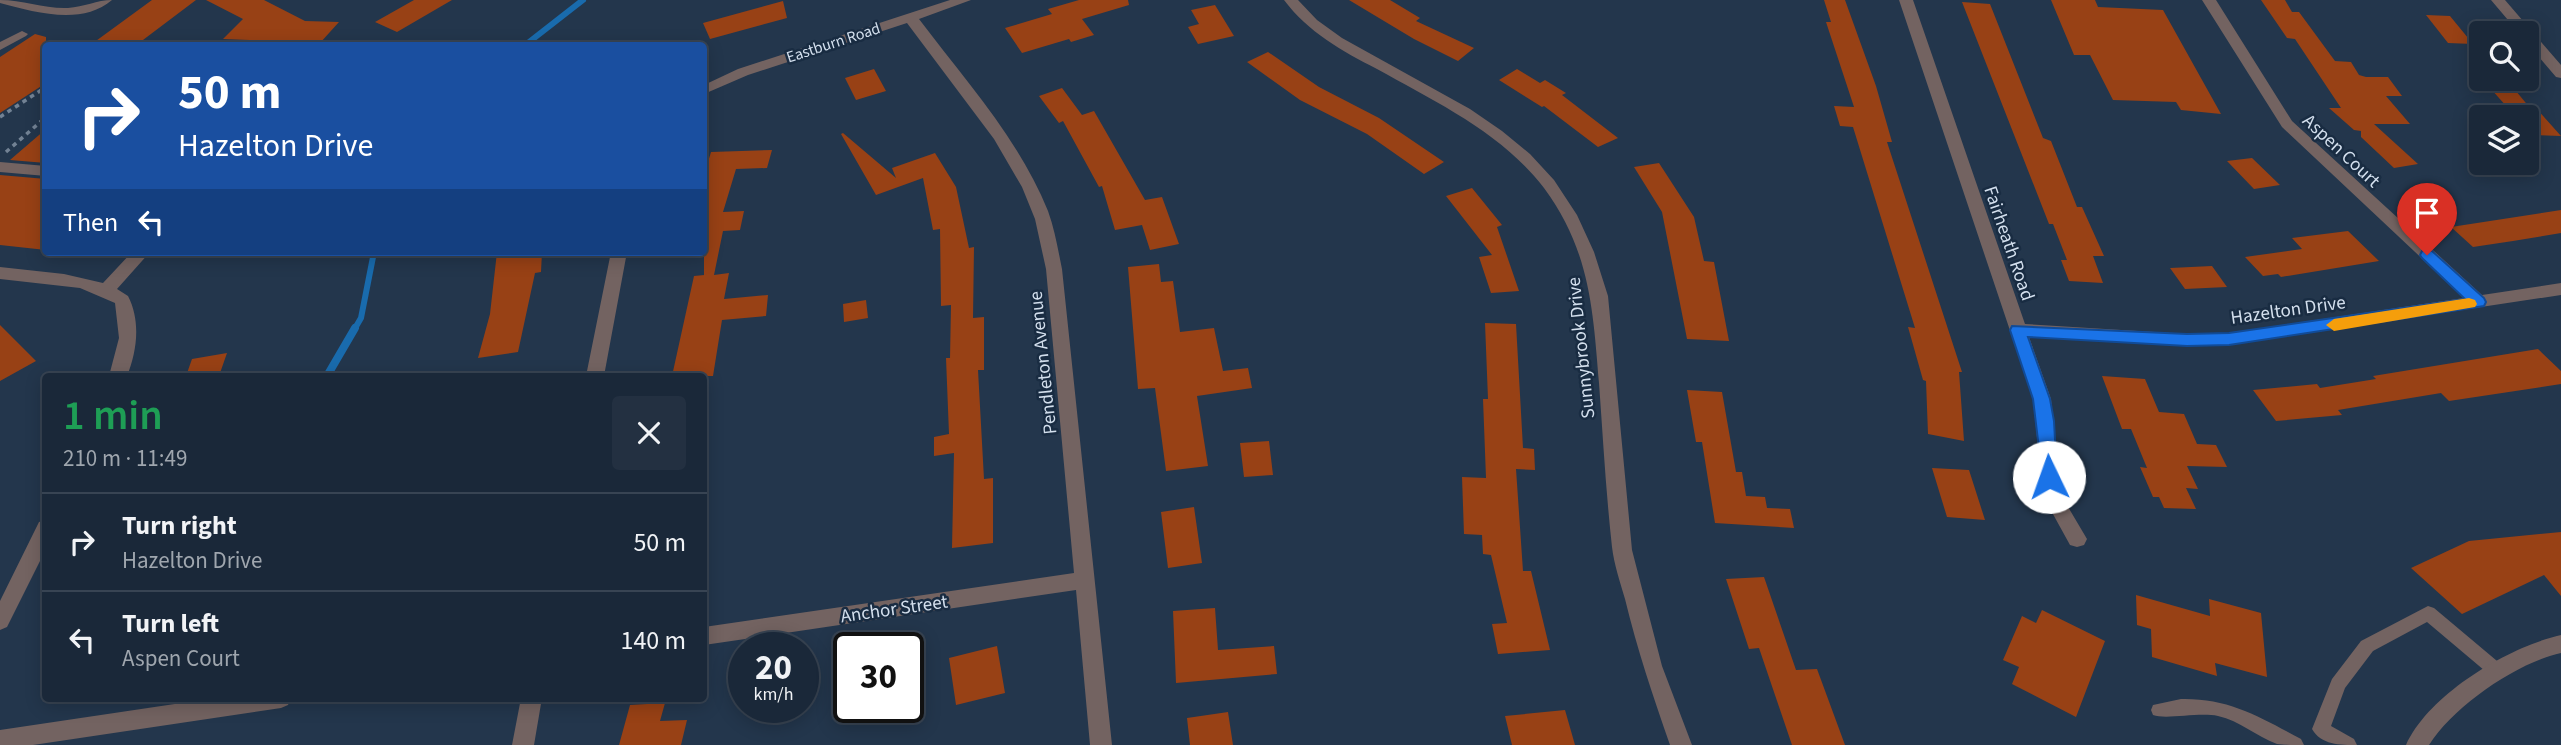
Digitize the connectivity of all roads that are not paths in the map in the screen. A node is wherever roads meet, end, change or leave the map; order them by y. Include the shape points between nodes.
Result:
1 (1, 0) edge
2 (107, 0) edge
3 (964, 0) edge
4 (1291, 0) edge
5 (1906, 0) edge
6 (2210, 0) edge
7 (2498, 0) edge
8 (910, 17) junction
9 (2515, 21) edge
10 (22, 34) dead end
11 (0, 47) edge
12 (2539, 49) edge
13 (2561, 74) edge
14 (707, 88) edge
15 (0, 167) edge
16 (42, 171) edge
17 (138, 256) edge
18 (618, 256) edge
19 (0, 273) edge
20 (2561, 289) edge
21 (106, 290) junction
22 (2479, 302) junction
23 (2018, 330) junction
24 (119, 373) edge
25 (596, 373) edge
26 (42, 536) edge
27 (2077, 539) dead end
28 (1084, 580) junction
29 (0, 621) edge
30 (707, 636) edge
31 (2561, 644) edge
32 (2497, 671) junction
33 (254, 702) edge
34 (531, 702) edge
35 (2159, 710) dead end
36 (0, 740) edge
37 (523, 745) edge
38 (1101, 745) edge
39 (1681, 745) edge
40 (2295, 745) edge
41 (2348, 745) edge
42 (2417, 745) edge

1 - 2 lane via 69,13
3 - 8 street, Eastburn Road
4 - 39 street, Sunnybrook Drive via 1343,46 1485,125 1541,174 1571,215 1600,296 1622,550 1649,656
5 - 23 street, Fairheath Road
6 - 22 street, Aspen Court via 2287,124
7 - 9 street
8 - 14 street, Eastburn Road
8 - 28 street, Pendleton Avenue via 1007,149 1029,185 1046,229 1054,269
10 - 11 lane
12 - 13 street
15 - 16 street
17 - 21 street
18 - 25 street
19 - 21 street
20 - 22 street, Hazelton Drive
21 - 24 street via 122,300 128,315
22 - 23 street, Hazelton Drive via 2229,339
23 - 27 street, Fairheath Road via 2044,411 2052,496
26 - 29 street
28 - 30 street, Anchor Street
28 - 38 street, Pendleton Avenue
31 - 32 street
32 - 41 lane via 2428,613 2367,646 2338,684 2321,729
32 - 42 street via 2453,701 2427,727
33 - 36 street
34 - 37 street
35 - 40 lane via 2189,705 2230,710

